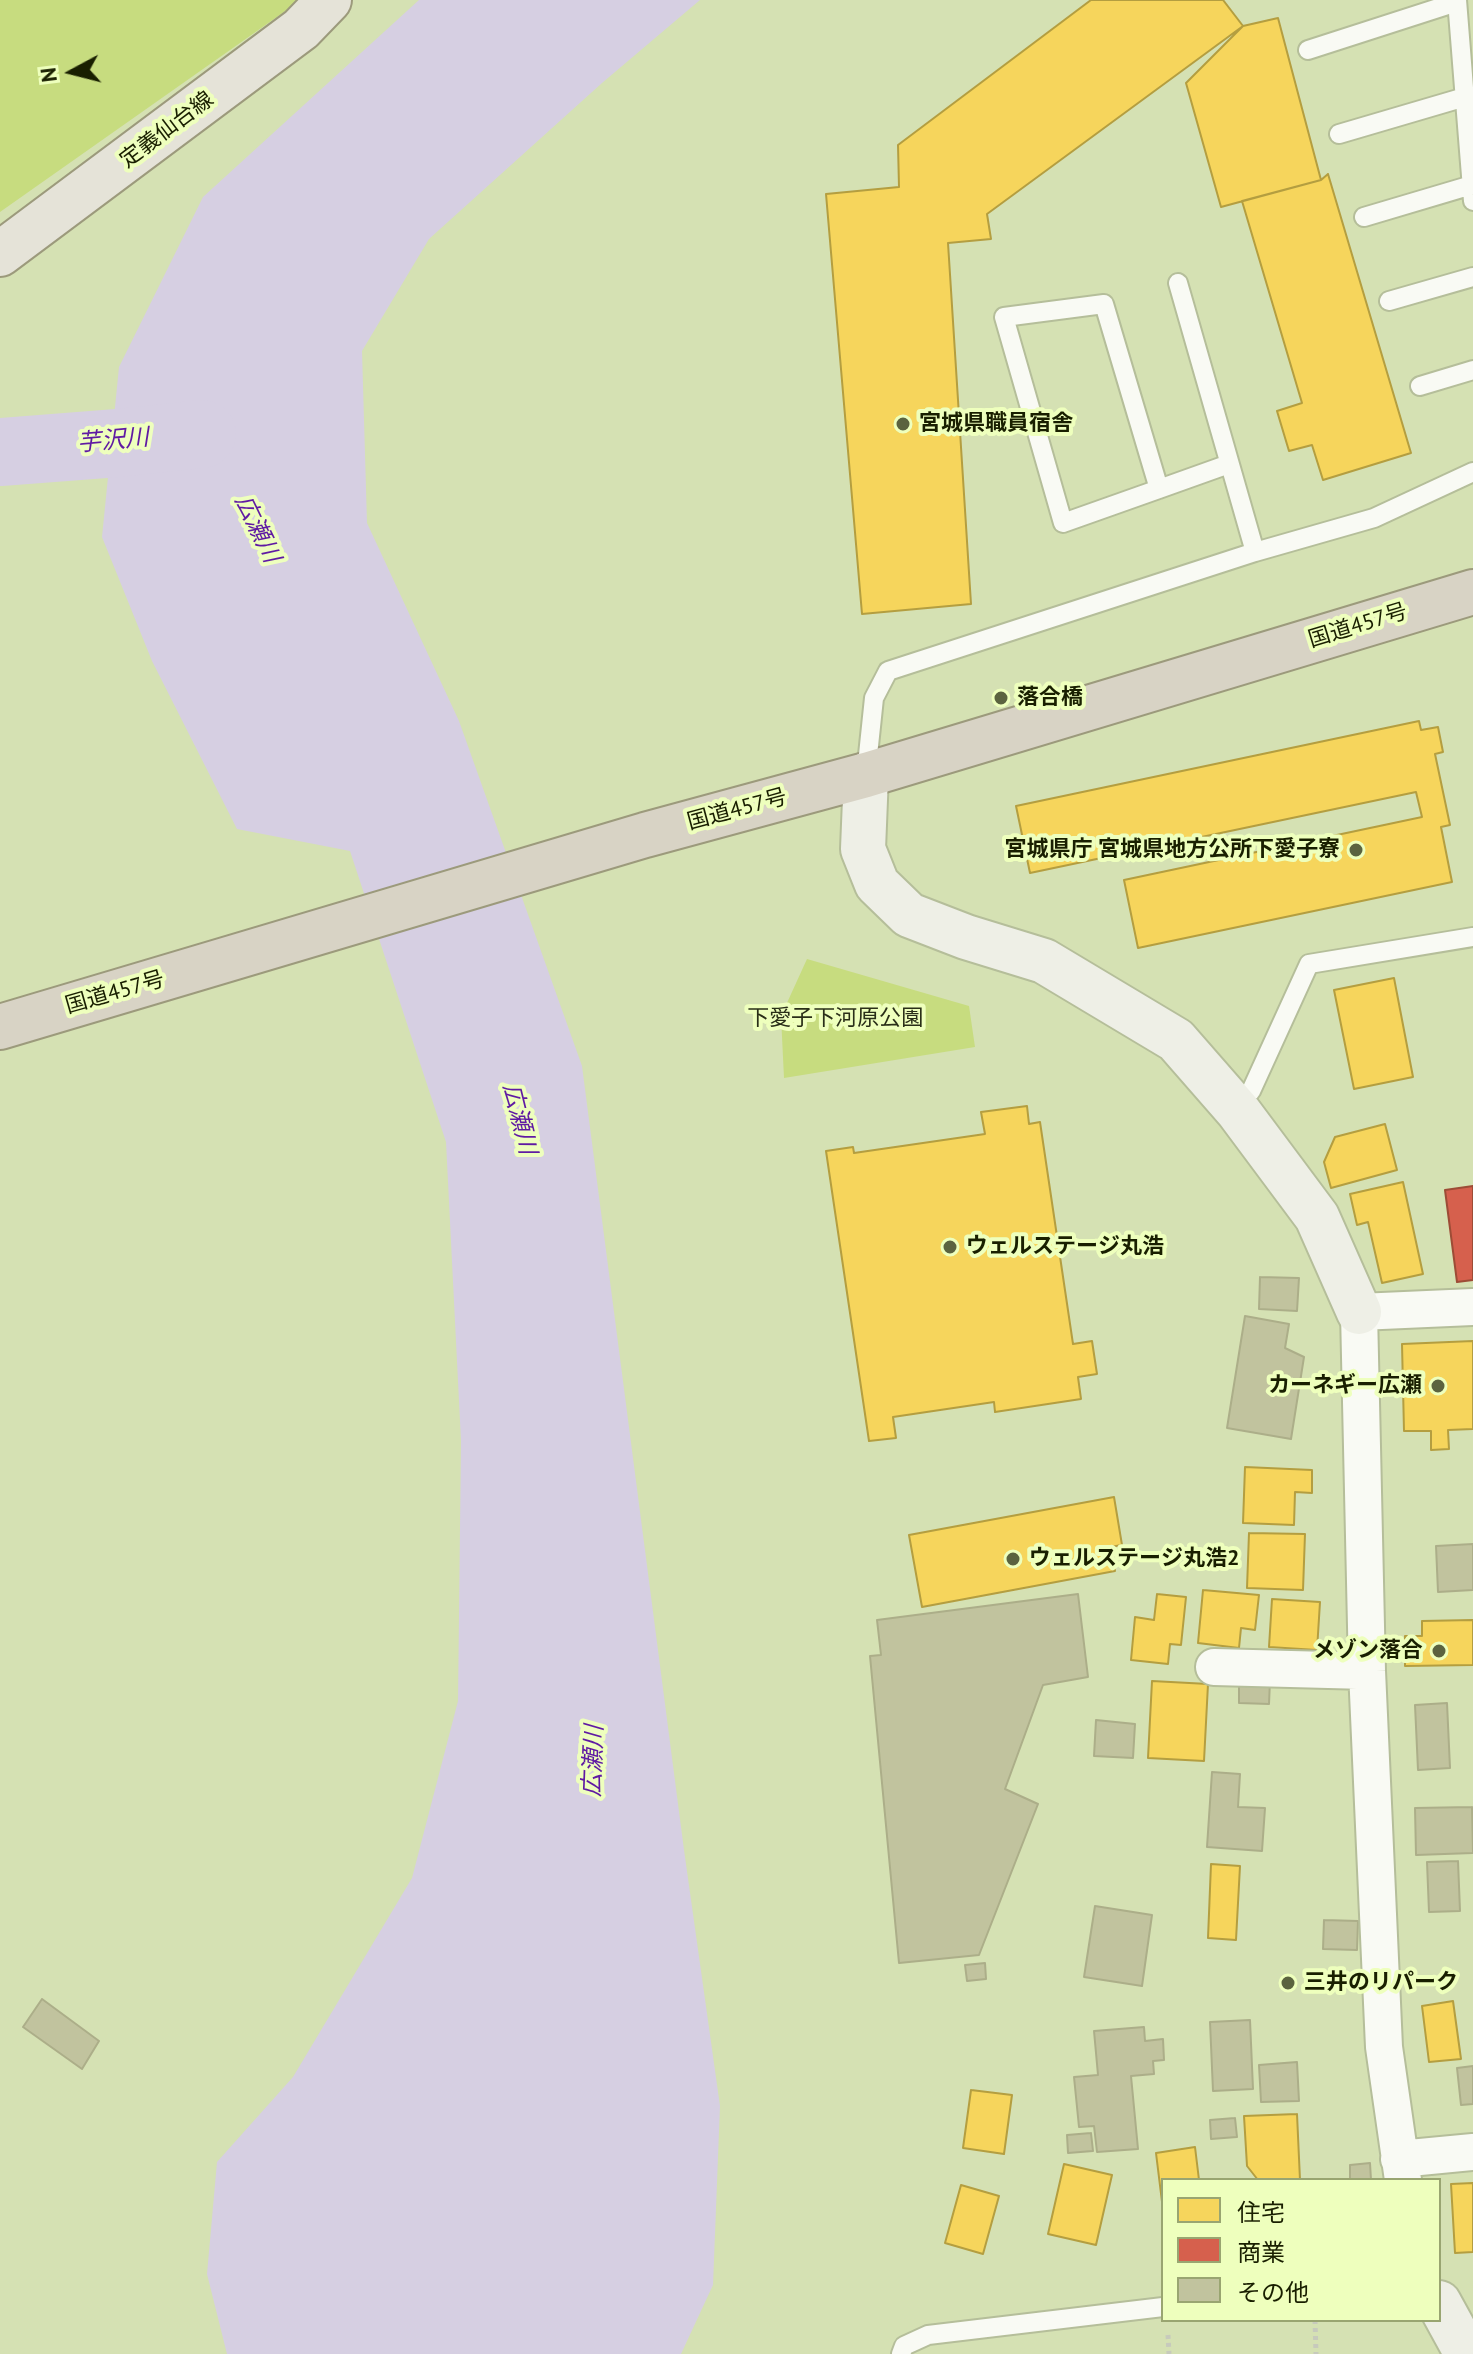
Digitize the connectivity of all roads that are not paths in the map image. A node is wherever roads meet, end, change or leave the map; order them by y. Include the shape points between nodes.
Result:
1 (329, 0) edge
2 (1457, 1) edge
3 (1308, 50) dead end
4 (1465, 97) junction
5 (1339, 134) dead end
6 (1472, 193) edge
7 (1364, 217) dead end
8 (0, 254) edge
9 (1473, 277) edge
10 (1178, 283) dead end
11 (1389, 301) dead end
12 (1473, 370) edge
13 (1420, 386) dead end
14 (1229, 464) junction
15 (1473, 472) edge
16 (1159, 489) junction
17 (1255, 552) junction
18 (1473, 592) edge
19 (866, 775) junction
20 (1473, 937) edge
21 (0, 1027) edge
22 (1245, 1101) junction
23 (1473, 1307) edge
24 (1359, 1312) junction
25 (1214, 1667) dead end
26 (1367, 1671) junction
27 (1473, 2152) edge
28 (1401, 2169) edge
29 (1161, 2307) edge
30 (1441, 2307) edge
31 (901, 2354) edge
32 (1467, 2354) edge

1 - 8 main road, 定義仙台線 via 301,29
2 - 3 lane
2 - 4 lane
4 - 5 lane
4 - 6 lane
6 - 7 lane
9 - 11 lane
10 - 14 lane
12 - 13 lane
14 - 16 lane
14 - 17 lane
15 - 17 lane via 1374,518
16 - 16 lane via 1063,523 1004,317 1104,304
17 - 19 lane via 888,671 874,698
18 - 19 highway, 国道457号
19 - 21 highway, 国道457号 via 645,835
19 - 22 street via 863,849 877,884 909,915 1044,961 1176,1040
20 - 22 lane via 1309,964
22 - 24 street via 1317,1217
23 - 24 street
24 - 26 street
25 - 26 street
26 - 28 street via 1384,2047
27 - 28 street
29 - 31 lane via 928,2335 904,2346
30 - 32 street

